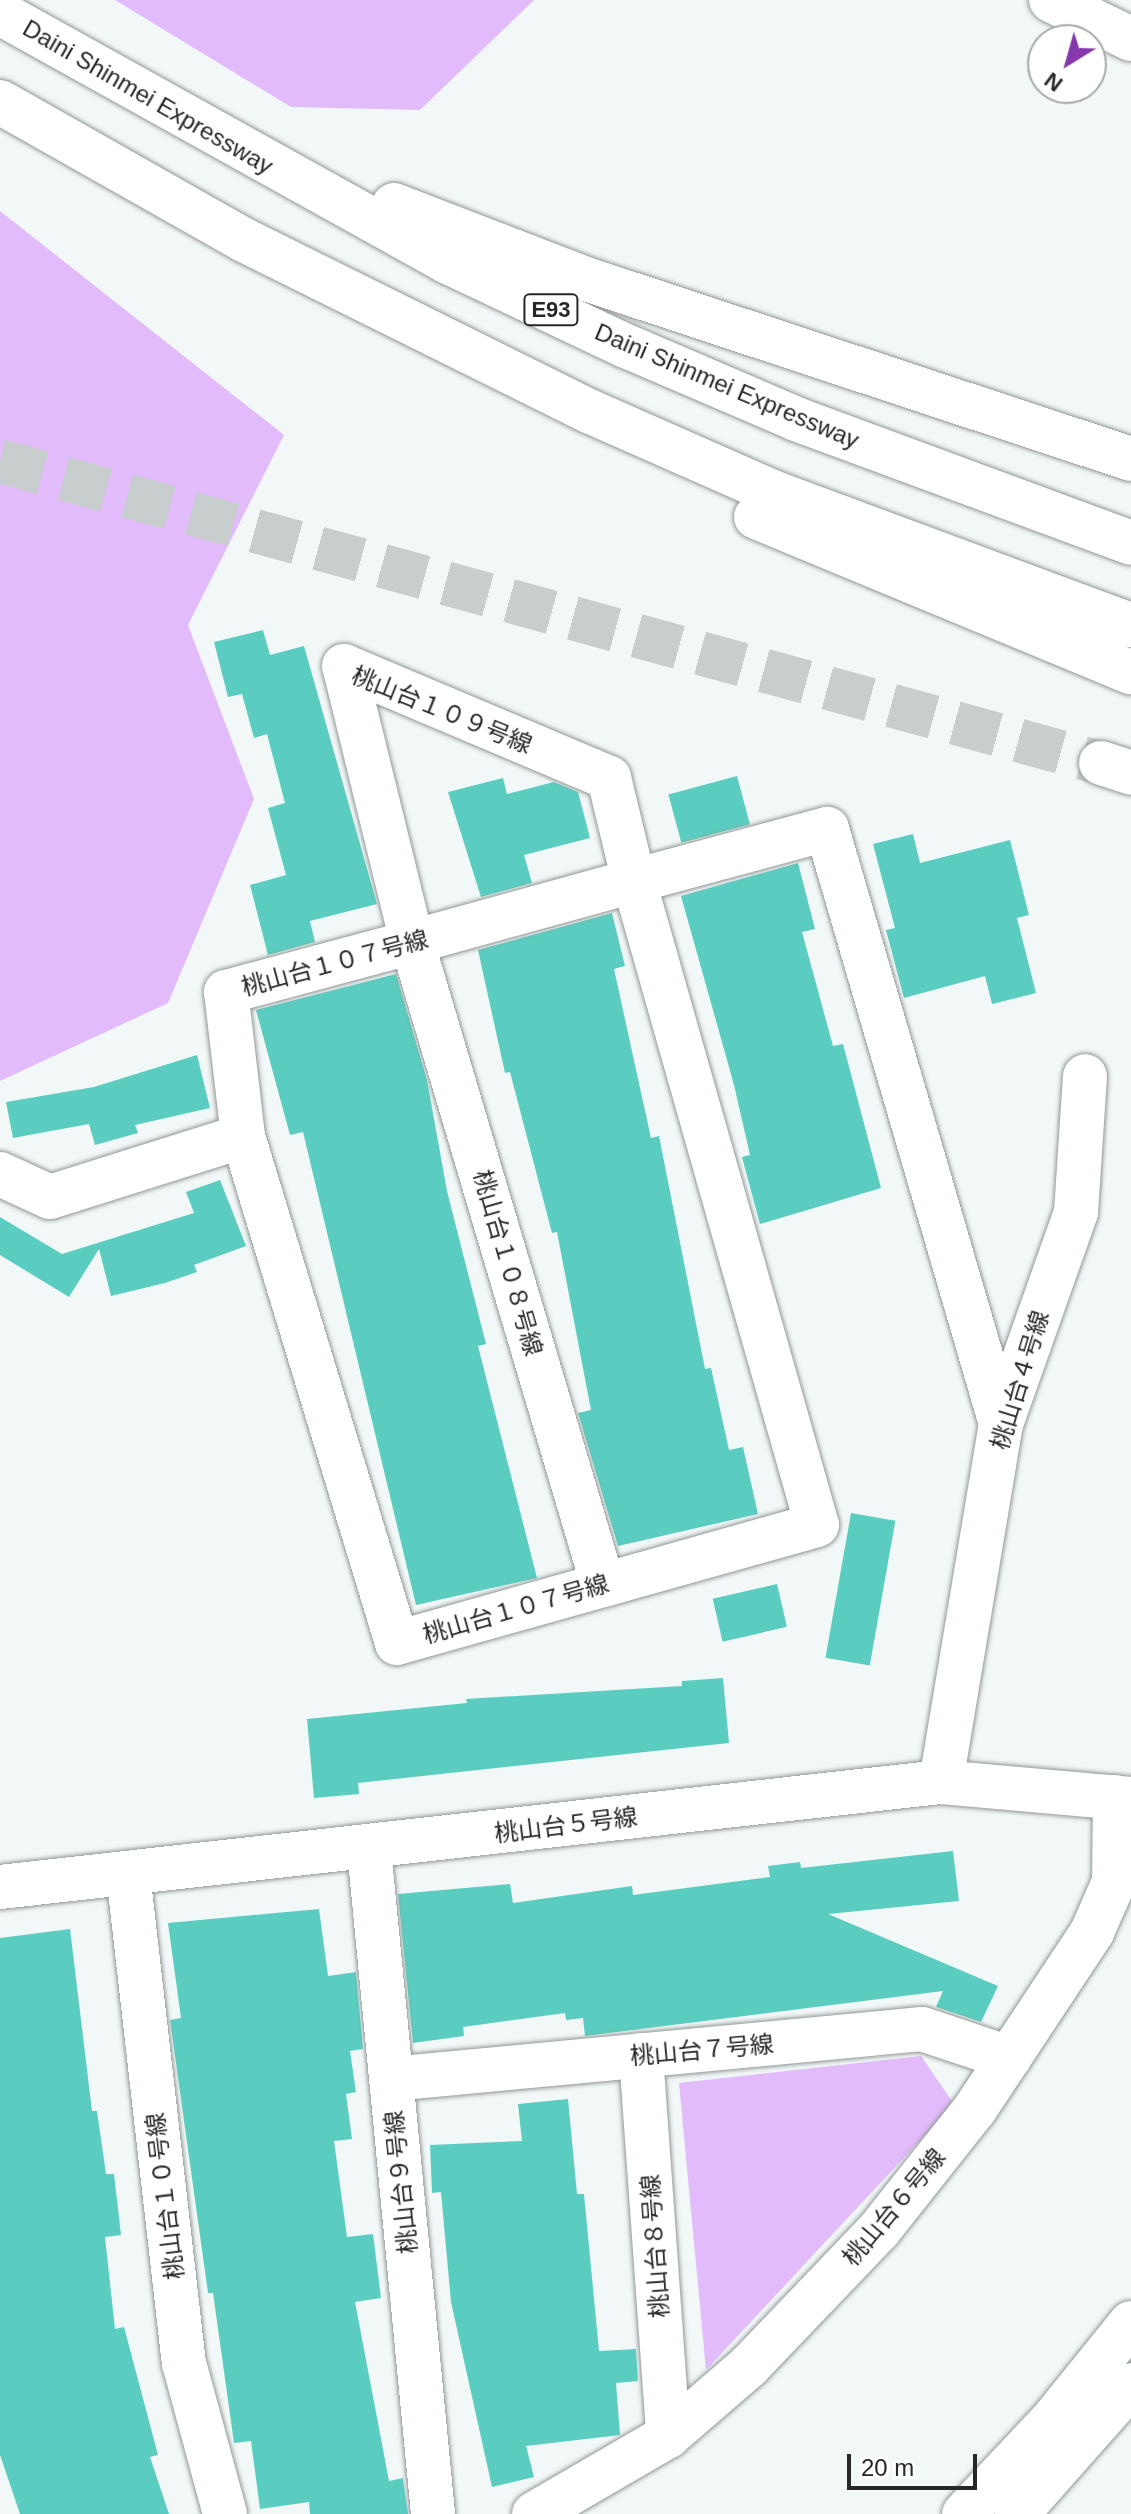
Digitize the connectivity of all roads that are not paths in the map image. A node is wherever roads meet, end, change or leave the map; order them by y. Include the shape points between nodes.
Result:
1 (1051, 0) edge
2 (0, 13) edge
3 (1131, 39) edge
4 (87, 64) junction
5 (0, 102) edge
6 (244, 240) junction
7 (1131, 459) edge
8 (1131, 543) edge
9 (1131, 625) edge
10 (1131, 672) edge
11 (634, 881) junction
12 (412, 942) junction
13 (1085, 1076) dead end
14 (243, 1136) junction
15 (0, 1174) edge
16 (1001, 1424) junction
17 (603, 1585) junction
18 (941, 1782) junction
19 (1123, 1798) edge
20 (369, 1849) junction
21 (128, 1873) junction
22 (0, 1887) edge
23 (641, 2055) junction
24 (1009, 2058) junction
25 (391, 2079) junction
26 (1131, 2323) edge
27 (1131, 2385) edge
28 (668, 2436) junction
29 (225, 2514) edge
30 (433, 2514) edge
31 (534, 2514) edge
32 (964, 2514) edge
33 (1017, 2514) edge

1 - 3 main road
2 - 4 main road, Daini Shinmei Expressway / E93
4 - 7 main road via 432,221 613,288
4 - 8 main road, Daini Shinmei Expressway / E93 via 448,262 626,346 811,424
5 - 6 main road
6 - 9 main road via 420,331 770,491
6 - 10 main road via 416,345 594,439 755,517
11 - 12 main road, 桃山台１０７号線
11 - 12 main road, 桃山台１０９号線 via 609,778 344,666
11 - 16 main road, 桃山台１０７号線 via 827,829
11 - 17 main road, 桃山台１０７号線 via 817,1525
12 - 14 main road, 桃山台１０７号線 via 226,992
12 - 17 main road, 桃山台１０８号線
13 - 16 main road, 桃山台４号線 via 1076,1212
14 - 15 main road via 50,1197
14 - 17 main road, 桃山台１０７号線 via 397,1643
16 - 18 main road, 桃山台４号線
18 - 19 main road, 桃山台５号線
18 - 20 main road, 桃山台５号線
19 - 24 main road, 桃山台６号線 via 1114,1882 1092,1932
20 - 21 main road, 桃山台５号線
20 - 25 main road, 桃山台９号線
21 - 22 main road, 桃山台５号線
21 - 29 main road, 桃山台１０号線 via 184,2363
23 - 24 main road, 桃山台７号線 via 922,2029
23 - 25 main road, 桃山台７号線
23 - 28 main road, 桃山台８号線
24 - 28 main road, 桃山台６号線 via 879,2230 749,2366
25 - 30 main road, 桃山台９号線
26 - 32 main road via 1054,2418
27 - 33 main road
28 - 31 main road, 桃山台６号線

